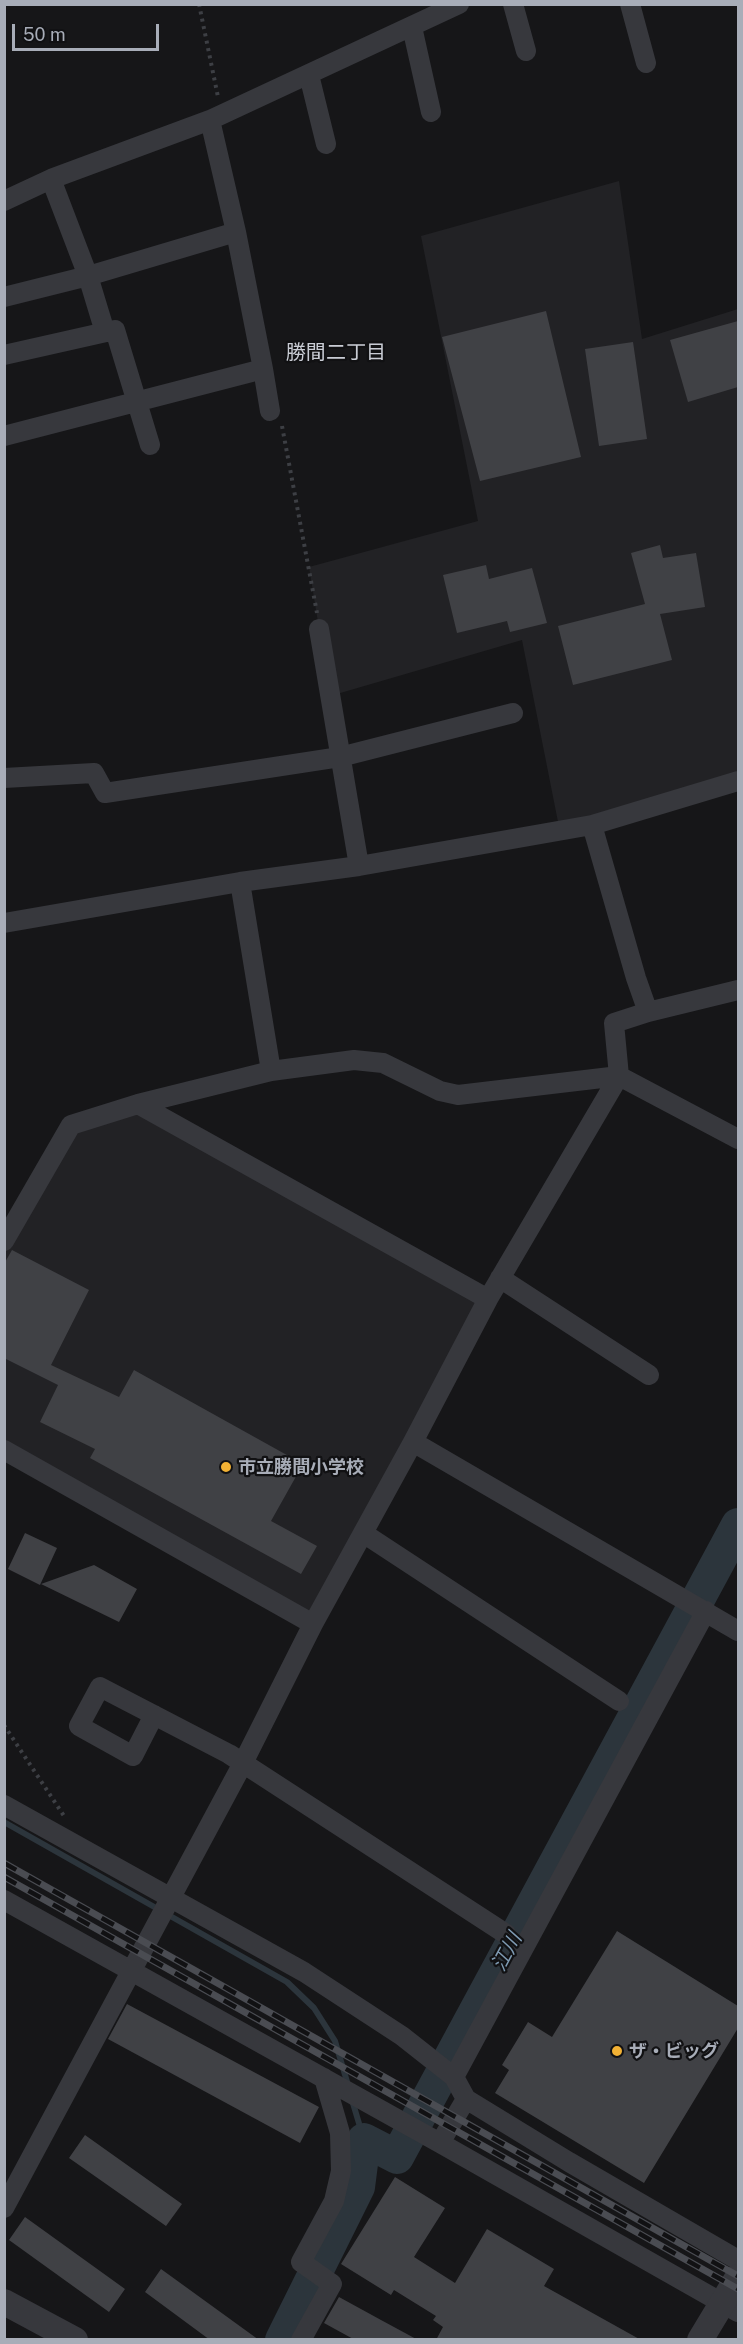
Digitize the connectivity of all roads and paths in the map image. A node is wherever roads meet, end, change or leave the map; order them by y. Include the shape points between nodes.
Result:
1 (459, 4) edge
2 (513, 4) edge
3 (630, 4) edge
4 (412, 27) junction
5 (526, 51) dead end
6 (646, 63) dead end
7 (309, 75) junction
8 (431, 112) dead end
9 (210, 120) junction
10 (326, 144) dead end
11 (51, 179) junction
12 (4, 201) edge
13 (236, 232) junction
14 (88, 276) junction
15 (4, 297) edge
16 (105, 332) junction
17 (4, 355) edge
18 (263, 369) junction
19 (138, 402) junction
20 (270, 411) dead end
21 (4, 436) edge
22 (150, 445) dead end
23 (319, 628) dead end
24 (513, 713) dead end
25 (340, 757) junction
26 (4, 778) edge
27 (738, 781) edge
28 (592, 825) junction
29 (359, 866) junction
30 (240, 882) junction
31 (4, 923) edge
32 (738, 990) edge
33 (648, 1012) junction
34 (270, 1071) junction
35 (620, 1076) junction
36 (138, 1104) junction
37 (738, 1139) edge
38 (11, 1216) edge
39 (4, 1241) edge
40 (500, 1278) junction
41 (488, 1299) junction
42 (649, 1375) dead end
43 (413, 1442) junction
44 (4, 1450) edge
45 (363, 1533) junction
46 (706, 1611) junction
47 (313, 1624) junction
48 (738, 1631) edge
49 (619, 1701) dead end
50 (154, 1715) dead end
51 (4, 1725) edge
52 (242, 1765) junction
53 (4, 1804) edge
54 (65, 1817) dead end
55 (169, 1898) junction
56 (4, 1900) edge
57 (506, 1935) dead end
58 (131, 1971) junction
59 (454, 2077) junction
60 (324, 2078) junction
61 (466, 2099) junction
62 (440, 2143) junction
63 (4, 2208) edge
64 (738, 2260) edge
65 (738, 2277) edge
66 (4, 2302) edge
67 (730, 2308) edge
68 (75, 2340) edge
69 (301, 2340) edge
70 (700, 2340) edge

1 - 4 street
2 - 5 street
3 - 6 street
4 - 7 street
4 - 8 street
7 - 9 street
7 - 10 street
9 - 11 street
9 - 13 street
11 - 12 street
11 - 14 street
13 - 14 street
13 - 18 street
14 - 15 street
14 - 16 street
16 - 17 street
16 - 19 street via 115,330
18 - 19 street
18 - 20 street
19 - 21 street
19 - 22 street
23 - 25 street
24 - 25 street
25 - 26 street via 105,793 94,773
25 - 29 street
27 - 28 street
28 - 29 street
28 - 33 street
29 - 30 street
30 - 31 street
30 - 34 street
32 - 33 street
33 - 35 street via 614,1023
34 - 35 street via 354,1060 383,1063 440,1091 458,1095
34 - 36 street
35 - 37 street
35 - 40 street
36 - 38 street via 71,1125
36 - 41 street
38 - 39 street
40 - 41 street
40 - 42 street
41 - 43 street
43 - 45 street
43 - 46 street
44 - 47 street
45 - 47 street
45 - 49 street
46 - 48 street
46 - 59 street
47 - 52 street
50 - 52 street via 229,1754
51 - 54 path
52 - 55 street
52 - 57 street
53 - 55 street
55 - 58 street
55 - 59 street via 304,1972 402,2036
56 - 58 street
58 - 60 street
58 - 63 street
59 - 61 street
60 - 62 street
60 - 69 street via 340,2133 340,2170 334,2201 301,2262 332,2284
61 - 62 street
61 - 64 street
62 - 67 street
65 - 67 street
66 - 68 street
67 - 70 street

